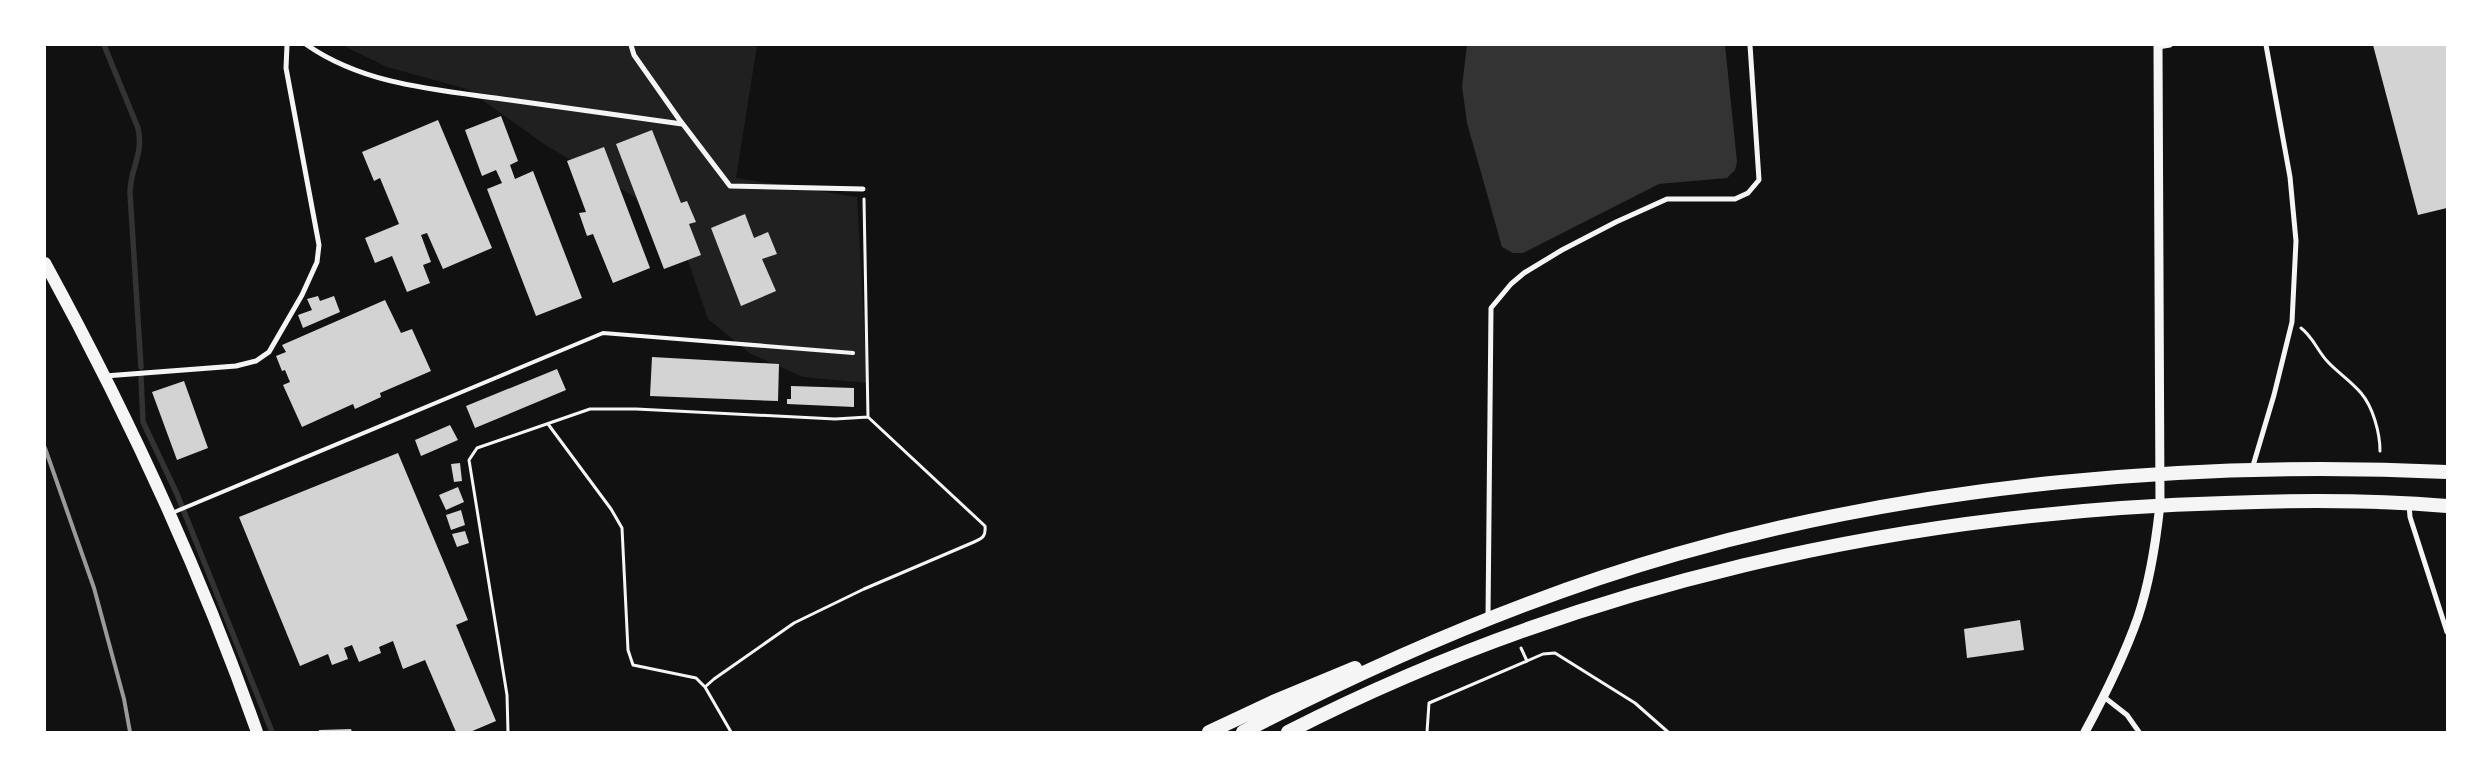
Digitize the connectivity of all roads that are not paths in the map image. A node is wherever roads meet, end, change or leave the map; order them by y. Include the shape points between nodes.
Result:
1 (287, 45) edge
2 (307, 45) edge
3 (630, 45) edge
4 (1750, 45) edge
5 (2170, 45) edge
6 (2266, 45) edge
7 (2158, 46) edge
8 (682, 124) junction
9 (864, 189) road end
10 (45, 263) edge
11 (853, 353) dead end
12 (104, 376) junction
13 (2252, 470) junction
14 (2447, 472) edge
15 (2160, 474) junction
16 (2160, 504) junction
17 (2409, 504) junction
18 (2447, 506) edge
19 (175, 512) junction
20 (1488, 620) junction
21 (2447, 632) edge
22 (1412, 650) junction
23 (2104, 697) junction
24 (1328, 713) junction
25 (257, 732) edge
26 (1209, 732) edge
27 (1243, 732) edge
28 (1288, 732) edge
29 (1298, 732) edge
30 (2085, 732) edge
31 (2139, 732) edge

1 - 12 street via 286,68 319,245 318,262 302,295 269,352 256,361 236,366
2 - 8 street via 319,54 364,74 413,86
3 - 8 street
4 - 20 street via 1759,180 1748,193 1735,199 1667,199 1562,250 1524,273 1491,308
5 - 7 street
6 - 13 street via 2290,177 2296,241 2292,322
7 - 15 street
8 - 9 street via 730,186
10 - 12 main road
11 - 19 lane via 603,333
12 - 19 main road
13 - 14 highway via 2371,468
13 - 15 highway
15 - 16 street
15 - 20 highway via 1919,500 1783,526 1676,554
16 - 17 highway via 2272,501
16 - 23 street via 2155,548 2138,616
16 - 24 highway via 2009,518 1922,531 1788,555 1698,576 1561,616 1422,669
17 - 18 highway
17 - 21 street via 2410,517
19 - 25 main road
20 - 22 highway
22 - 26 highway via 1342,673
22 - 27 highway
23 - 30 street
23 - 31 street via 2127,715
24 - 28 highway
24 - 29 highway

